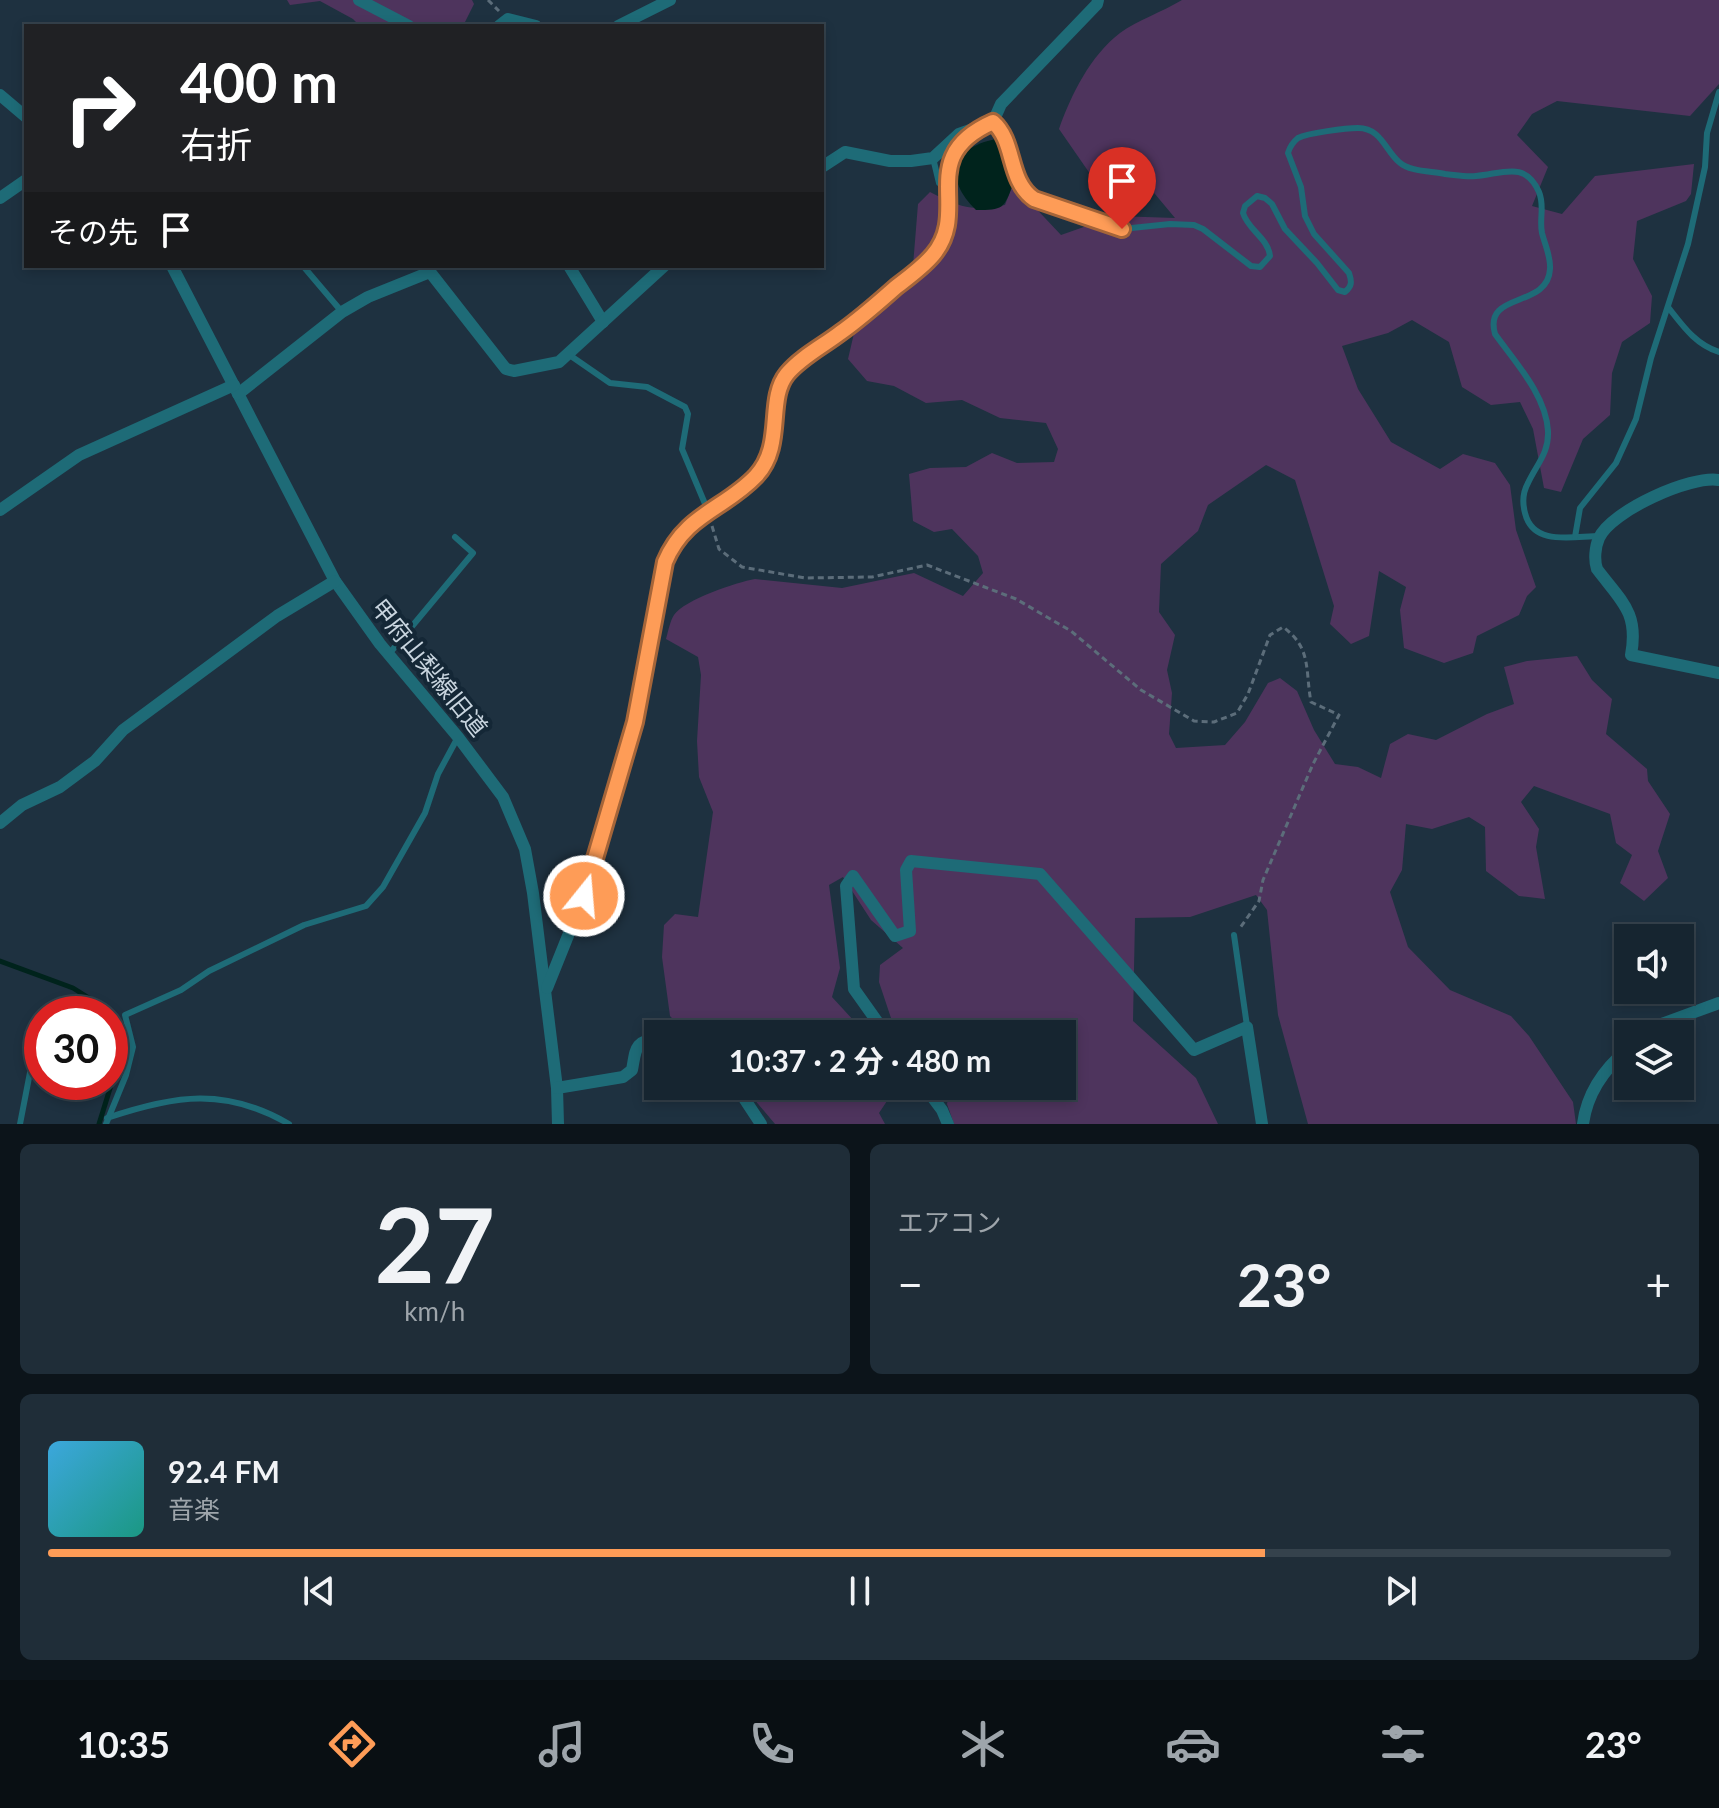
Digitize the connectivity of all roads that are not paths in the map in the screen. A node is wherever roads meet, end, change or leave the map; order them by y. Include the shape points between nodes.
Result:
1 (359, 0) edge
2 (670, 0) edge
3 (1098, 0) edge
4 (405, 24) edge
5 (502, 24) edge
6 (528, 24) edge
7 (622, 24) edge
8 (1719, 92) edge
9 (0, 95) edge
10 (24, 115) edge
11 (993, 122) junction
12 (974, 130) junction
13 (933, 158) junction
14 (824, 166) edge
15 (24, 181) edge
16 (947, 188) junction
17 (0, 198) edge
18 (173, 268) edge
19 (304, 268) edge
20 (570, 268) edge
21 (662, 268) edge
22 (434, 269) edge
23 (1668, 307) junction
24 (342, 312) junction
25 (603, 322) junction
26 (1719, 352) edge
27 (568, 354) junction
28 (236, 389) junction
29 (1719, 480) edge
30 (0, 510) edge
31 (708, 511) junction
32 (1600, 536) junction
33 (455, 537) dead end
34 (1575, 537) junction
35 (335, 581) junction
36 (389, 654) junction
37 (1719, 673) edge
38 (458, 737) junction
39 (0, 823) edge
40 (1234, 935) road end
41 (547, 988) junction
42 (1719, 1003) edge
43 (876, 1020) edge
44 (1670, 1020) edge
45 (1247, 1027) junction
46 (644, 1040) edge
47 (1614, 1061) edge
48 (557, 1088) junction
49 (25, 1100) edge
50 (745, 1100) edge
51 (934, 1100) edge
52 (107, 1121) edge
53 (20, 1124) edge
54 (289, 1124) edge
55 (558, 1124) edge
56 (761, 1124) edge
57 (948, 1124) edge
58 (1262, 1124) edge
59 (1583, 1124) edge

1 - 4 street
2 - 7 street
3 - 11 street via 1001,104
5 - 6 street via 508,19
8 - 23 lane via 1688,244
9 - 10 street
11 - 12 street
11 - 34 lane via 1004,132 1020,185 1034,199 1122,229 1194,225 1260,267 1270,256 1269,247 1243,213 1250,200 1265,198 1285,229 1345,292 1352,281 1349,273 1305,216 1288,153 1301,137 1360,128 1380,137 1408,168 1461,176 1516,170 1528,175 1541,196 1550,272 1534,296 1497,309 1492,326 1542,404 1546,420 1547,447 1523,500 1528,522 1541,534
12 - 13 street via 959,134
12 - 16 street via 950,160
13 - 14 street via 890,161 845,152
13 - 16 lane via 939,183
15 - 17 street
16 - 31 street via 948,226 937,250 786,375 763,468
18 - 28 street, 甲府山梨線旧道
19 - 24 lane
20 - 25 street
21 - 25 street
22 - 24 street
22 - 27 street via 506,369 559,362
23 - 26 lane via 1696,341
23 - 34 lane via 1628,441 1580,508
24 - 28 street
25 - 27 street
27 - 31 lane via 610,383 647,387 685,407 682,449
28 - 30 street via 79,455
28 - 35 street, 甲府山梨線旧道
29 - 32 street via 1704,478 1651,496
31 - 41 street via 684,531 665,562 635,722 584,896
32 - 34 lane
32 - 37 street via 1594,561 1633,620 1631,655
33 - 36 lane via 473,553
35 - 36 street, 甲府山梨線旧道
35 - 39 street via 277,616 123,730 95,761 60,787 22,805
36 - 38 street, 甲府山梨線旧道
38 - 41 street, 甲府山梨線旧道 via 497,786 525,849
38 - 52 lane via 425,813 383,887 366,906 304,925 125,1015 133,1047
40 - 45 lane
41 - 48 street, 甲府山梨線旧道
42 - 44 street
43 - 45 street via 854,989 846,886 853,876 895,936 910,931 906,870 911,861 1040,874 1194,1050
45 - 58 street
46 - 48 street via 637,1046 632,1070 623,1077
47 - 59 street via 1600,1078
48 - 55 street, 甲府山梨線旧道
49 - 53 lane
50 - 56 street
51 - 57 street
52 - 54 lane via 148,1104 196,1098 236,1101

